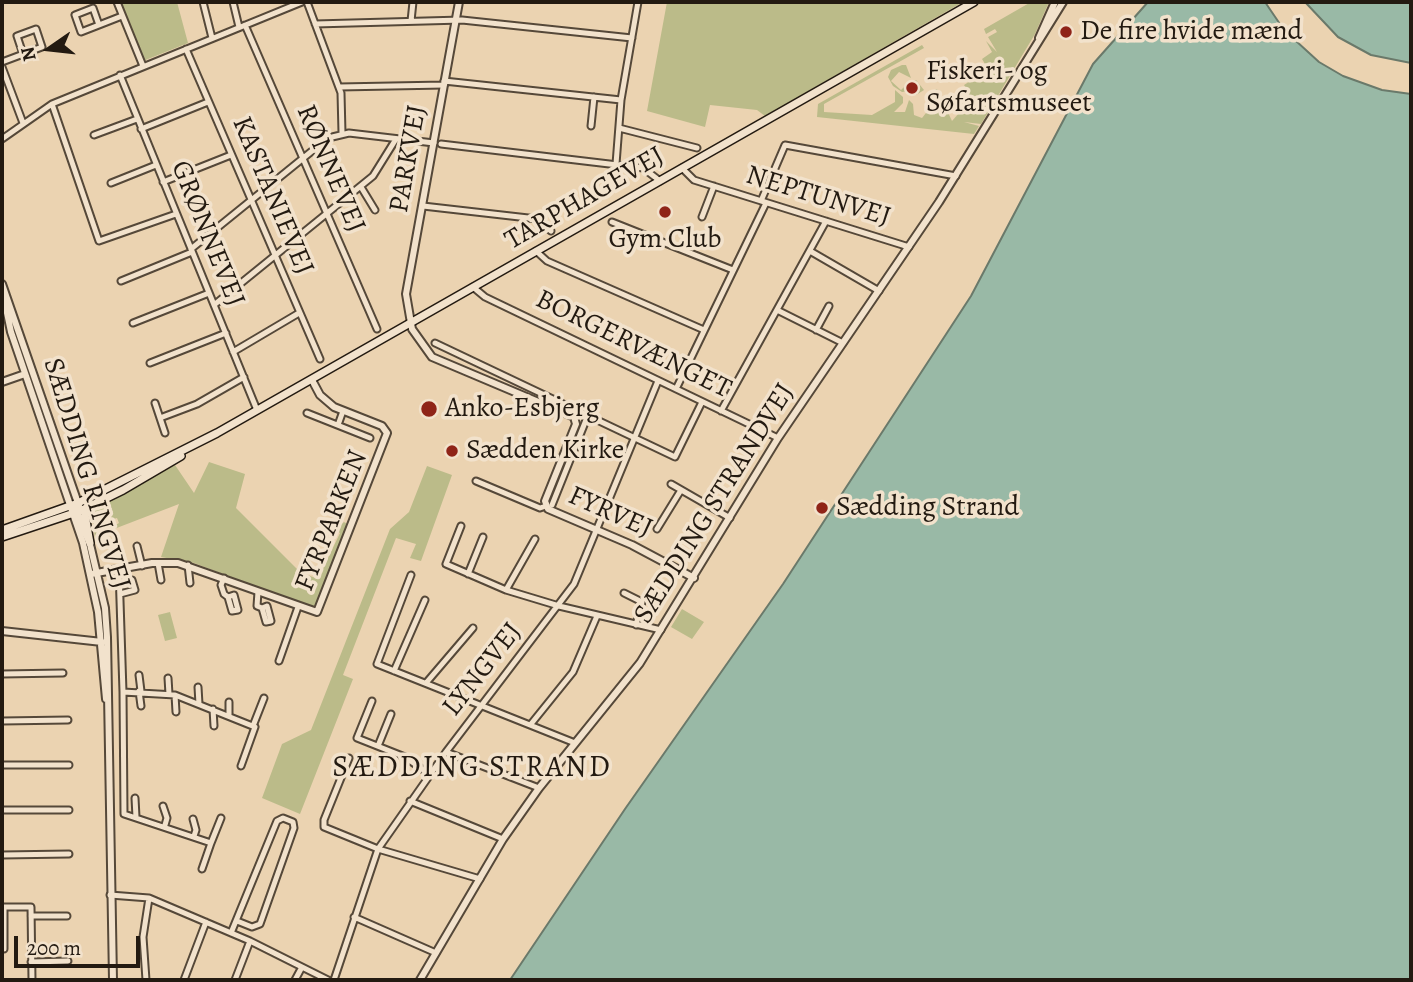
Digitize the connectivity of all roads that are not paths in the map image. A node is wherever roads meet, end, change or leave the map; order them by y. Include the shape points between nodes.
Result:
1 (117, 2) edge
2 (203, 2) edge
3 (233, 2) edge
4 (304, 2) edge
5 (413, 2) edge
6 (459, 2) edge
7 (638, 2) edge
8 (974, 2) edge
9 (1059, 3) edge
10 (122, 16) junction
11 (456, 20) junction
12 (411, 21) junction
13 (315, 24) junction
14 (99, 25) junction
15 (242, 26) junction
16 (212, 38) junction
17 (632, 38) junction
18 (186, 49) junction
19 (23, 54) junction
20 (2, 62) edge
21 (143, 66) junction
22 (2, 67) edge
23 (120, 75) junction
24 (444, 83) junction
25 (339, 87) junction
26 (10, 88) junction
27 (2, 91) edge
28 (594, 97) junction
29 (621, 100) junction
30 (208, 102) junction
31 (52, 104) junction
32 (137, 119) junction
33 (23, 123) junction
34 (591, 126) dead end
35 (619, 128) junction
36 (141, 129) junction
37 (342, 133) junction
38 (94, 135) dead end
39 (2, 139) edge
40 (396, 139) junction
41 (438, 144) junction
42 (697, 148) dead end
43 (231, 155) junction
44 (303, 159) junction
45 (616, 164) junction
46 (156, 165) junction
47 (682, 169) junction
48 (956, 176) junction
49 (660, 181) junction
50 (163, 182) junction
51 (111, 183) dead end
52 (714, 186) junction
53 (361, 187) junction
54 (251, 200) junction
55 (763, 202) junction
56 (423, 205) junction
57 (375, 210) dead end
58 (176, 214) junction
59 (327, 215) junction
60 (702, 217) dead end
61 (826, 221) junction
62 (612, 222) dead end
63 (551, 231) dead end
64 (909, 247) junction
65 (191, 250) junction
66 (536, 251) junction
67 (810, 251) junction
68 (275, 256) junction
69 (733, 271) junction
70 (121, 281) dead end
71 (2, 287) edge
72 (473, 287) junction
73 (879, 291) junction
74 (209, 293) junction
75 (214, 305) junction
76 (829, 306) dead end
77 (777, 310) junction
78 (299, 313) junction
79 (133, 323) dead end
80 (410, 324) junction
81 (377, 329) dead end
82 (704, 330) junction
83 (816, 330) junction
84 (226, 334) junction
85 (435, 342) dead end
86 (843, 343) junction
87 (450, 350) junction
88 (233, 352) junction
89 (320, 359) dead end
90 (444, 362) junction
91 (150, 363) dead end
92 (29, 373) junction
93 (244, 377) junction
94 (312, 380) junction
95 (658, 381) junction
96 (2, 382) edge
97 (676, 389) junction
98 (155, 402) dead end
99 (702, 402) junction
100 (257, 410) junction
101 (343, 411) junction
102 (721, 411) junction
103 (307, 413) dead end
104 (588, 415) junction
105 (160, 418) junction
106 (338, 425) junction
107 (166, 433) dead end
108 (216, 433) junction
109 (370, 438) dead end
110 (635, 438) junction
111 (778, 438) junction
112 (476, 481) dead end
113 (671, 484) dead end
114 (554, 489) junction
115 (681, 490) junction
116 (549, 505) junction
117 (76, 509) junction
118 (730, 518) junction
119 (461, 526) dead end
120 (657, 529) dead end
121 (2, 530) edge
122 (598, 531) junction
123 (2, 537) edge
124 (483, 537) dead end
125 (535, 539) dead end
126 (90, 543) joint
127 (137, 546) dead end
128 (158, 563) junction
129 (188, 565) junction
130 (142, 566) junction
131 (119, 570) junction
132 (468, 574) junction
133 (411, 575) dead end
134 (95, 576) junction
135 (224, 578) junction
136 (694, 578) junction
137 (132, 579) dead end
138 (161, 580) dead end
139 (190, 583) dead end
140 (506, 590) junction
141 (258, 592) junction
142 (624, 593) dead end
143 (120, 594) junction
144 (228, 597) dead end
145 (425, 600) dead end
146 (559, 606) junction
147 (298, 607) junction
148 (262, 608) dead end
149 (597, 616) junction
150 (636, 625) junction
151 (473, 628) dead end
152 (661, 630) junction
153 (2, 631) edge
154 (104, 639) junction
155 (279, 661) dead end
156 (394, 671) junction
157 (63, 673) dead end
158 (2, 674) edge
159 (139, 675) dead end
160 (168, 678) dead end
161 (426, 683) junction
162 (198, 687) dead end
163 (140, 691) junction
164 (123, 692) junction
165 (172, 695) junction
166 (264, 698) dead end
167 (372, 701) dead end
168 (229, 702) dead end
169 (199, 704) junction
170 (141, 706) dead end
171 (481, 706) junction
172 (213, 709) junction
173 (176, 712) dead end
174 (391, 714) dead end
175 (229, 716) junction
176 (68, 720) dead end
177 (2, 721) edge
178 (531, 724) junction
179 (214, 726) dead end
180 (253, 726) junction
181 (575, 743) junction
182 (378, 746) junction
183 (446, 752) junction
184 (349, 758) dead end
185 (2, 765) edge
186 (69, 765) dead end
187 (241, 766) dead end
188 (429, 774) junction
189 (539, 788) junction
190 (135, 798) dead end
191 (410, 801) junction
192 (163, 806) dead end
193 (2, 810) edge
194 (69, 810) dead end
195 (136, 817) junction
196 (220, 818) dead end
197 (193, 819) dead end
198 (165, 825) junction
199 (194, 836) junction
200 (503, 839) junction
201 (211, 843) junction
202 (378, 849) junction
203 (69, 854) dead end
204 (2, 855) edge
205 (202, 869) dead end
206 (480, 879) junction
207 (110, 895) junction
208 (149, 898) junction
209 (3, 907) edge
210 (31, 916) junction
211 (67, 916) dead end
212 (354, 917) junction
213 (237, 921) junction
214 (206, 922) junction
215 (231, 933) junction
216 (250, 941) junction
217 (4, 949) dead end
218 (436, 953) junction
219 (68, 961) dead end
220 (31, 962) junction
221 (302, 967) junction
222 (32, 980) edge
223 (113, 980) edge
224 (146, 980) edge
225 (184, 980) edge
226 (235, 980) edge
227 (295, 980) edge
228 (328, 980) edge
229 (334, 980) edge
230 (420, 980) edge

1 - 10 street
2 - 16 street
3 - 15 street, RØNNEVEJ
4 - 13 street
4 - 15 street
5 - 12 street
6 - 11 street, PARKVEJ
7 - 17 street
8 - 47 main road, TARPHAGEVEJ
9 - 48 street, SÆDDING STRANDVEJ
10 - 14 street
10 - 21 street
11 - 12 street
11 - 17 street
11 - 24 street, PARKVEJ
12 - 13 street
13 - 25 street
14 - 14 street via 81,32 75,15 93,8
15 - 16 street
15 - 44 street, RØNNEVEJ
16 - 18 street
17 - 29 street
18 - 21 street
18 - 30 street, KASTANIEVEJ
19 - 19 street via 17,36 36,29 42,47
19 - 20 street
21 - 23 street
22 - 26 street
23 - 31 street
23 - 32 street, GRØNNEVEJ
24 - 25 street
24 - 28 street
24 - 41 street, PARKVEJ
25 - 37 street
26 - 27 street
26 - 33 street
28 - 29 street
28 - 34 street
29 - 35 street
30 - 36 street
30 - 43 street, KASTANIEVEJ
31 - 33 street
31 - 58 street via 100,241
32 - 36 street, GRØNNEVEJ
32 - 38 street
33 - 39 street
35 - 42 street
35 - 45 street
36 - 46 street, GRØNNEVEJ
37 - 40 street
37 - 44 street via 328,138
40 - 41 street
40 - 53 street
41 - 45 street
41 - 56 street, PARKVEJ
43 - 50 street
43 - 54 street, KASTANIEVEJ
44 - 54 street
44 - 59 street, RØNNEVEJ
45 - 49 street via 646,169
46 - 50 street, GRØNNEVEJ
46 - 51 street
47 - 49 main road, TARPHAGEVEJ
47 - 52 street, NEPTUNVEJ via 694,180
48 - 55 street via 785,145
48 - 64 street, SÆDDING STRANDVEJ
49 - 66 main road, TARPHAGEVEJ
50 - 58 street, GRØNNEVEJ
52 - 55 street, NEPTUNVEJ
52 - 60 street, NEPTUNVEJ
53 - 57 street
53 - 59 street
54 - 65 street
54 - 68 street, KASTANIEVEJ
55 - 61 street, NEPTUNVEJ
55 - 69 street
56 - 63 street via 537,219
56 - 80 street, PARKVEJ via 407,294
58 - 65 street, GRØNNEVEJ
59 - 68 street
59 - 81 street, RØNNEVEJ
61 - 64 street, NEPTUNVEJ
61 - 67 street
62 - 69 street
64 - 73 street, SÆDDING STRANDVEJ
65 - 70 street
65 - 74 street, GRØNNEVEJ
66 - 72 main road, TARPHAGEVEJ
66 - 82 street via 547,261
67 - 73 street
67 - 77 street
68 - 75 street
68 - 78 street, KASTANIEVEJ
69 - 82 street
71 - 92 street, SÆDDING RINGVEJ via 11,332
72 - 80 main road, TARPHAGEVEJ
72 - 95 street, BORGERVÆNGET
73 - 86 street, SÆDDING STRANDVEJ
74 - 75 street, GRØNNEVEJ
74 - 79 street
75 - 84 street, GRØNNEVEJ
76 - 83 street
77 - 83 street
77 - 102 street
78 - 88 street
78 - 89 street, KASTANIEVEJ
80 - 90 street, FYRVEJ via 422,347
80 - 94 main road, TARPHAGEVEJ
82 - 97 street
83 - 86 street
84 - 88 street, GRØNNEVEJ
84 - 91 street
85 - 87 street
86 - 111 street, SÆDDING STRANDVEJ
87 - 90 street
87 - 104 street
88 - 93 street, GRØNNEVEJ
90 - 114 street, FYRVEJ via 574,417 576,424
92 - 96 street
92 - 117 street, SÆDDING RINGVEJ
93 - 100 street, GRØNNEVEJ
93 - 105 street via 197,404
94 - 100 main road, TARPHAGEVEJ
94 - 101 street, FYRPARKEN via 326,401
95 - 97 street, BORGERVÆNGET
95 - 110 street, LYNGVEJ
97 - 99 street, BORGERVÆNGET
98 - 105 street
99 - 102 street, BORGERVÆNGET
99 - 110 street via 675,457
100 - 108 main road, TARPHAGEVEJ
101 - 106 street, FYRPARKEN
101 - 147 street, FYRPARKEN via 382,426 387,436 320,610 313,613
102 - 111 street, BORGERVÆNGET
103 - 106 street, FYRPARKEN
104 - 110 street
104 - 114 street
105 - 107 street
106 - 109 street, FYRPARKEN
108 - 117 main road, TARPHAGEVEJ
108 - 117 main road, TARPHAGEVEJ via 135,484
110 - 122 street, LYNGVEJ
111 - 118 street, SÆDDING STRANDVEJ
112 - 116 street, FYRVEJ via 540,508
113 - 115 street
114 - 116 street, FYRVEJ
115 - 118 street
115 - 120 street
116 - 122 street, FYRVEJ
117 - 121 main road, TARPHAGEVEJ
117 - 123 main road via 70,519
117 - 126 main road
117 - 134 street, SÆDDING RINGVEJ
118 - 136 street, SÆDDING STRANDVEJ
119 - 132 street via 446,564
122 - 136 street, FYRVEJ
122 - 146 street, LYNGVEJ via 582,570
124 - 132 street
125 - 140 street
126 - 134 street, SÆDDING RINGVEJ
127 - 130 street
128 - 129 street, FYRPARKEN
128 - 130 street, FYRPARKEN
128 - 138 street
129 - 135 street, FYRPARKEN
129 - 139 street
130 - 131 street, FYRPARKEN
131 - 134 street, FYRPARKEN
131 - 143 street
132 - 140 street
133 - 156 street via 377,664
134 - 154 street, SÆDDING RINGVEJ
135 - 141 street, FYRPARKEN
135 - 144 street via 221,585
136 - 152 street, SÆDDING STRANDVEJ
137 - 143 street via 135,590
140 - 146 street
141 - 147 street, FYRPARKEN
141 - 148 street, FYRPARKEN via 255,598
142 - 150 street via 642,602
143 - 164 street
145 - 156 street
146 - 149 street
146 - 171 street, LYNGVEJ
147 - 155 street, FYRPARKEN
149 - 150 street
149 - 178 street via 573,672
150 - 152 street
151 - 161 street
152 - 181 street, SÆDDING STRANDVEJ
153 - 154 street
154 - 207 street, SÆDDING RINGVEJ via 110,723
156 - 161 street
157 - 158 street
159 - 163 street
160 - 165 street
161 - 171 street
162 - 169 street
163 - 164 street
163 - 165 street
163 - 170 street
164 - 195 street via 124,814
165 - 169 street
165 - 173 street
166 - 180 street
167 - 182 street via 357,738
168 - 175 street
169 - 172 street
171 - 178 street
171 - 183 street, LYNGVEJ
172 - 175 street
172 - 179 street
174 - 182 street
175 - 180 street
176 - 177 street
178 - 181 street
180 - 187 street
181 - 189 street, SÆDDING STRANDVEJ
182 - 188 street
183 - 188 street, LYNGVEJ
183 - 189 street
184 - 202 street via 323,825
185 - 186 street
188 - 191 street, LYNGVEJ
189 - 200 street, SÆDDING STRANDVEJ
190 - 195 street
191 - 200 street
191 - 202 street, LYNGVEJ
192 - 198 street
193 - 194 street
195 - 198 street
196 - 201 street
197 - 199 street
198 - 199 street
199 - 201 street
200 - 206 street, SÆDDING STRANDVEJ
201 - 205 street
202 - 206 street
202 - 212 street, LYNGVEJ
203 - 204 street
206 - 218 street, SÆDDING STRANDVEJ
207 - 208 street
207 - 223 street, SÆDDING RINGVEJ
208 - 214 street
208 - 224 street via 143,937
209 - 210 street via 31,907
209 - 217 street
210 - 211 street
210 - 220 street
212 - 218 street
212 - 229 street, LYNGVEJ
213 - 213 street via 277,821 293,822 260,924 252,927
213 - 215 street
214 - 215 street
214 - 225 street
215 - 216 street
216 - 221 street
216 - 226 street
218 - 230 street, SÆDDING STRANDVEJ
219 - 220 street
220 - 222 street
221 - 227 street
221 - 228 street

